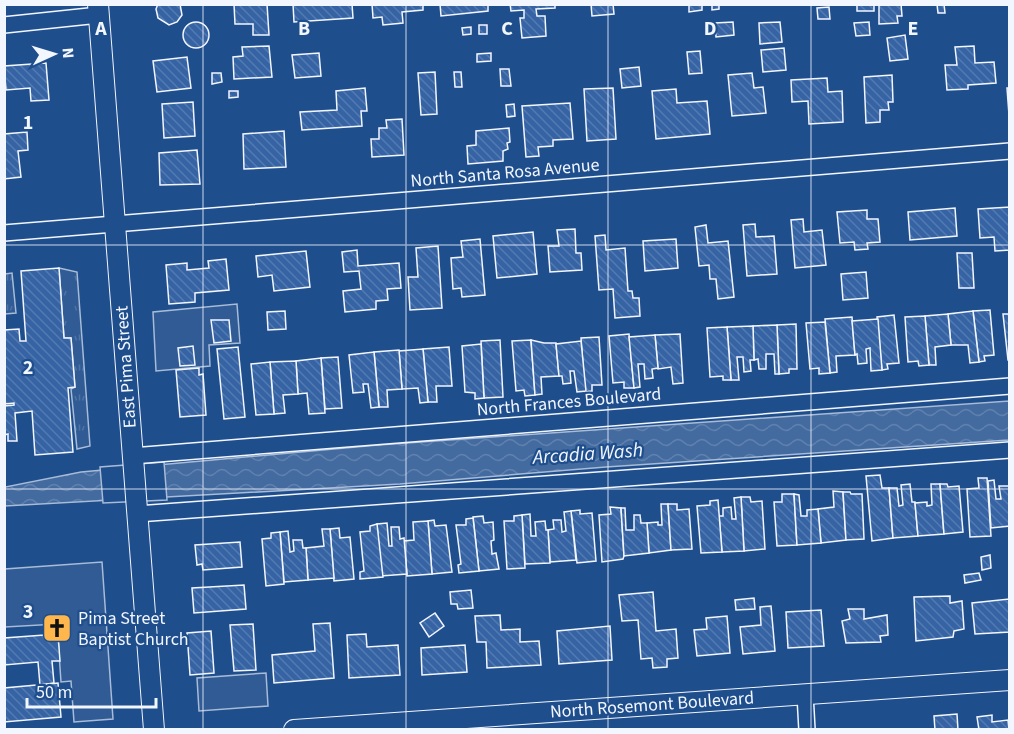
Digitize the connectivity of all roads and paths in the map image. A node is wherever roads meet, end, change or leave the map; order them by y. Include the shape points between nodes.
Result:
1 (99, 10) edge
2 (4, 25) edge
3 (1010, 151) edge
4 (115, 224) junction
5 (4, 233) edge
6 (1010, 386) edge
7 (1010, 450) edge
8 (133, 462) junction
9 (137, 511) junction
10 (1010, 680) edge
11 (805, 694) junction
12 (154, 729) edge
13 (294, 729) edge
14 (807, 729) edge

1 - 2 street
1 - 4 street, East Pima Street
3 - 4 street, North Santa Rosa Avenue
4 - 5 street, North Santa Rosa Avenue
4 - 8 street, East Pima Street
6 - 8 street, North Frances Boulevard
7 - 9 street
8 - 9 street, East Pima Street
9 - 12 street, East Pima Street
10 - 11 street, North Rosemont Boulevard
11 - 13 street, North Rosemont Boulevard
11 - 14 street

